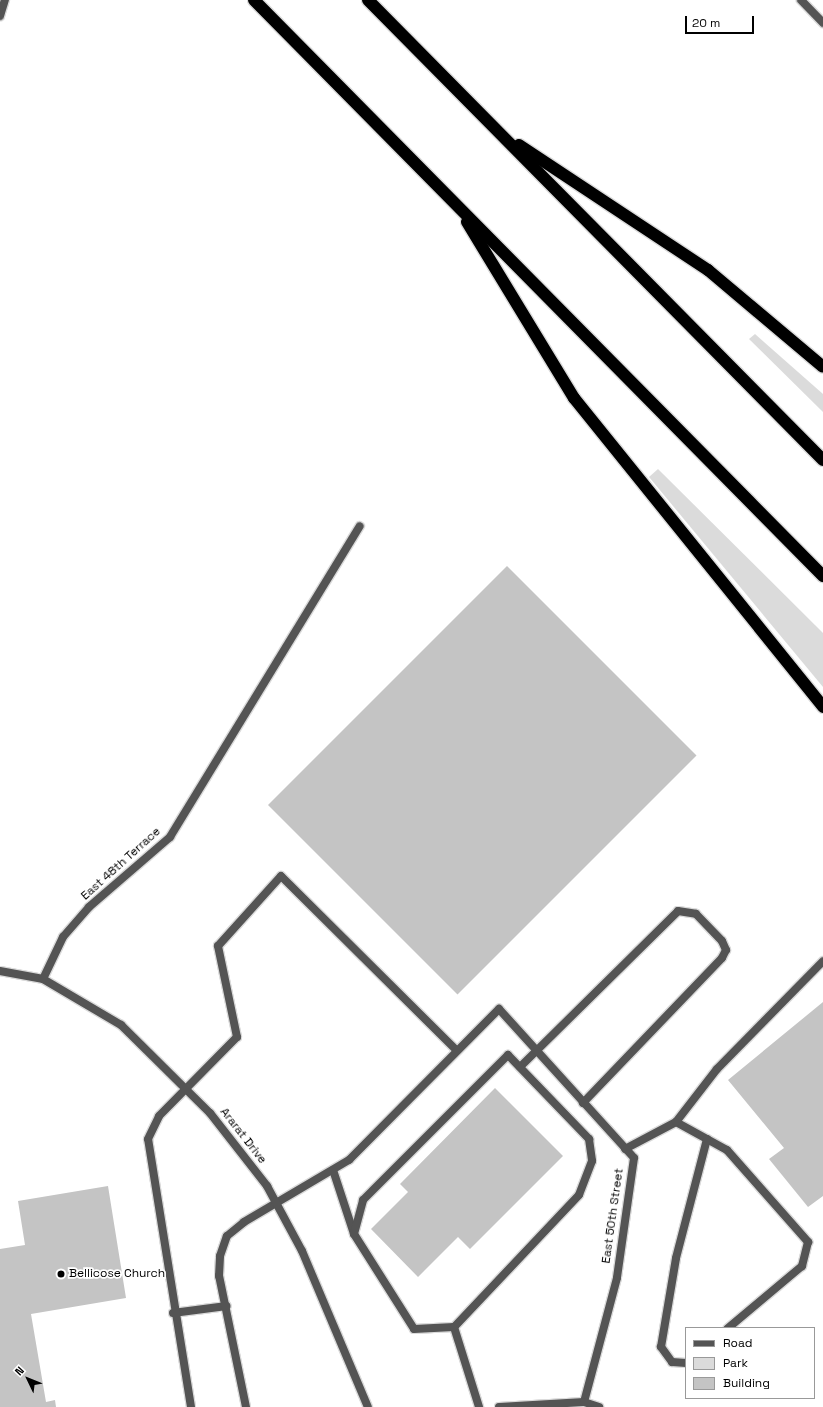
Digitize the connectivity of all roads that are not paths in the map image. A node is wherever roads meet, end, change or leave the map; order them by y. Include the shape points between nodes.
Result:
1 (5, 0) edge
2 (254, 0) edge
3 (368, 0) edge
4 (800, 0) edge
5 (0, 16) edge
6 (823, 22) edge
7 (498, 132) junction
8 (456, 204) junction
9 (823, 367) edge
10 (823, 460) edge
11 (360, 526) dead end
12 (823, 576) edge
13 (823, 708) edge
14 (823, 961) edge
15 (0, 971) edge
16 (43, 979) junction
17 (457, 1051) junction
18 (536, 1051) junction
19 (520, 1067) junction
20 (186, 1089) junction
21 (584, 1103) junction
22 (676, 1122) junction
23 (707, 1139) junction
24 (626, 1149) junction
25 (333, 1170) junction
26 (276, 1203) junction
27 (354, 1234) junction
28 (227, 1306) junction
29 (174, 1313) junction
30 (454, 1327) junction
31 (729, 1327) edge
32 (685, 1363) edge
33 (584, 1404) edge
34 (190, 1407) edge
35 (246, 1407) edge
36 (368, 1407) edge
37 (479, 1407) edge
38 (499, 1407) edge
39 (600, 1407) edge

1 - 5 street
2 - 8 highway
3 - 7 highway
4 - 6 street
7 - 9 highway via 708,270
7 - 10 highway
8 - 12 highway
8 - 13 highway via 574,398
11 - 16 street, East 48th Terrace via 170,837 89,907 64,937
14 - 22 street via 717,1069
15 - 16 street, Ararat Drive
16 - 20 street, Ararat Drive via 121,1025
17 - 18 street, East 50th Street via 498,1009
17 - 20 street via 281,876 218,946 237,1037
17 - 25 street via 349,1160
18 - 19 street
18 - 21 street, East 50th Street
18 - 21 street via 678,911 696,914 722,941 726,950 722,958
19 - 27 street via 508,1055 494,1066 364,1200
19 - 30 street via 589,1139 592,1161 579,1195
20 - 26 street, Ararat Drive via 210,1113
20 - 29 street via 159,1116 148,1139
21 - 24 street, East 50th Street
22 - 23 street
22 - 24 street
23 - 31 street via 726,1150 808,1242 802,1266
23 - 32 street via 676,1258 661,1347 672,1362
24 - 33 street, East 50th Street via 634,1158 617,1278
25 - 26 street
25 - 27 street
26 - 28 street via 227,1236 220,1256 219,1276
26 - 36 street, Ararat Drive via 302,1252
27 - 30 street via 414,1329
28 - 29 street
28 - 35 street
29 - 34 street
30 - 37 street
33 - 38 street
33 - 39 street

